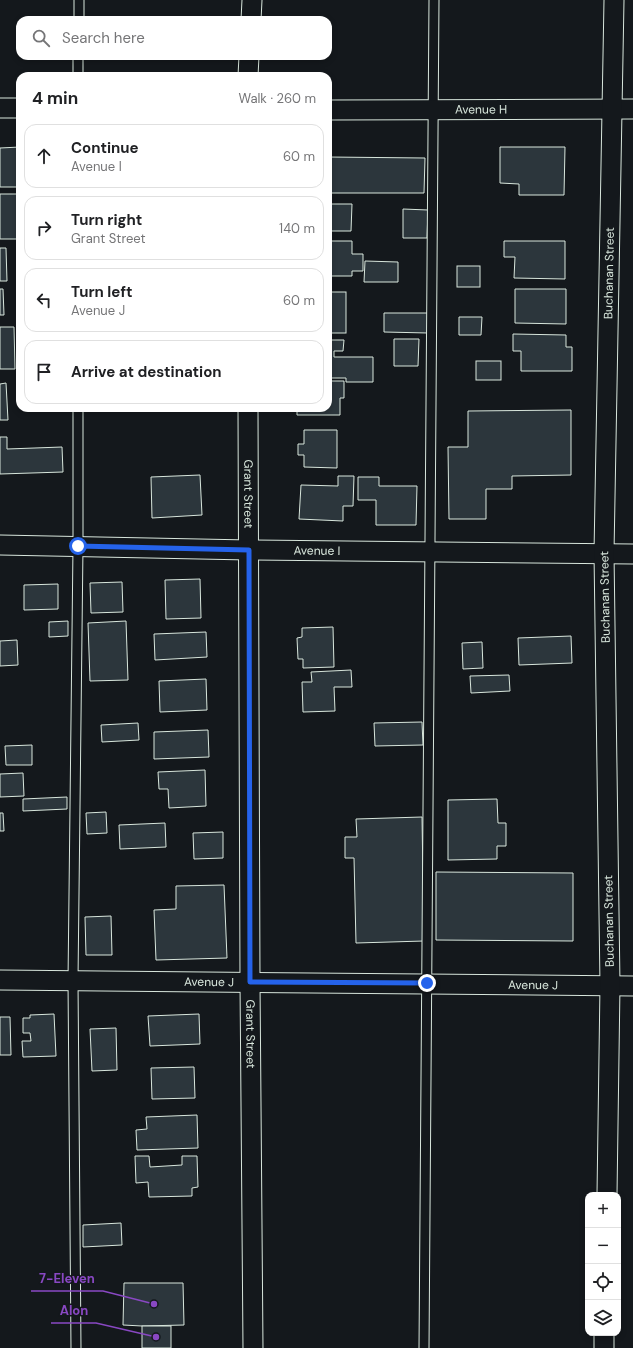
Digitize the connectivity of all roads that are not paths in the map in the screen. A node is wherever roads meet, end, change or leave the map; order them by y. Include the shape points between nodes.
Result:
1 (79, 0) edge
2 (252, 0) edge
3 (434, 0) edge
4 (614, 0) edge
5 (79, 16) edge
6 (251, 16) edge
7 (78, 60) edge
8 (249, 60) edge
9 (78, 72) edge
10 (248, 72) edge
11 (0, 108) edge
12 (16, 108) edge
13 (612, 108) junction
14 (433, 109) junction
15 (633, 109) edge
16 (332, 110) edge
17 (78, 412) edge
18 (248, 412) edge
19 (0, 545) edge
20 (78, 546) junction
21 (249, 550) junction
22 (430, 552) junction
23 (604, 553) junction
24 (633, 554) edge
25 (0, 980) edge
26 (73, 980) junction
27 (250, 982) junction
28 (427, 983) junction
29 (610, 985) junction
30 (633, 986) edge
31 (607, 1192) edge
32 (604, 1336) edge
33 (76, 1348) edge
34 (252, 1348) edge
35 (424, 1348) edge
36 (604, 1348) edge

1 - 5 lane
2 - 6 street
3 - 14 lane
4 - 13 street, Buchanan Street
7 - 9 lane
8 - 10 street
11 - 12 street
13 - 14 street, Avenue H
13 - 15 street, Avenue H
13 - 23 street, Buchanan Street
14 - 16 street, Avenue H
14 - 22 lane
17 - 20 lane
18 - 21 street, Grant Street
19 - 20 street, Avenue I
20 - 21 street, Avenue I
20 - 26 lane
21 - 22 street, Avenue I
21 - 27 street, Grant Street
22 - 23 street, Avenue I
22 - 28 lane
23 - 24 street, Avenue I
23 - 29 street, Buchanan Street
25 - 26 street, Avenue J
26 - 27 street, Avenue J
26 - 33 lane
27 - 28 street, Avenue J
27 - 34 street, Grant Street
28 - 29 street, Avenue J
28 - 35 lane
29 - 30 street, Avenue J
29 - 31 street, Buchanan Street
32 - 36 street

